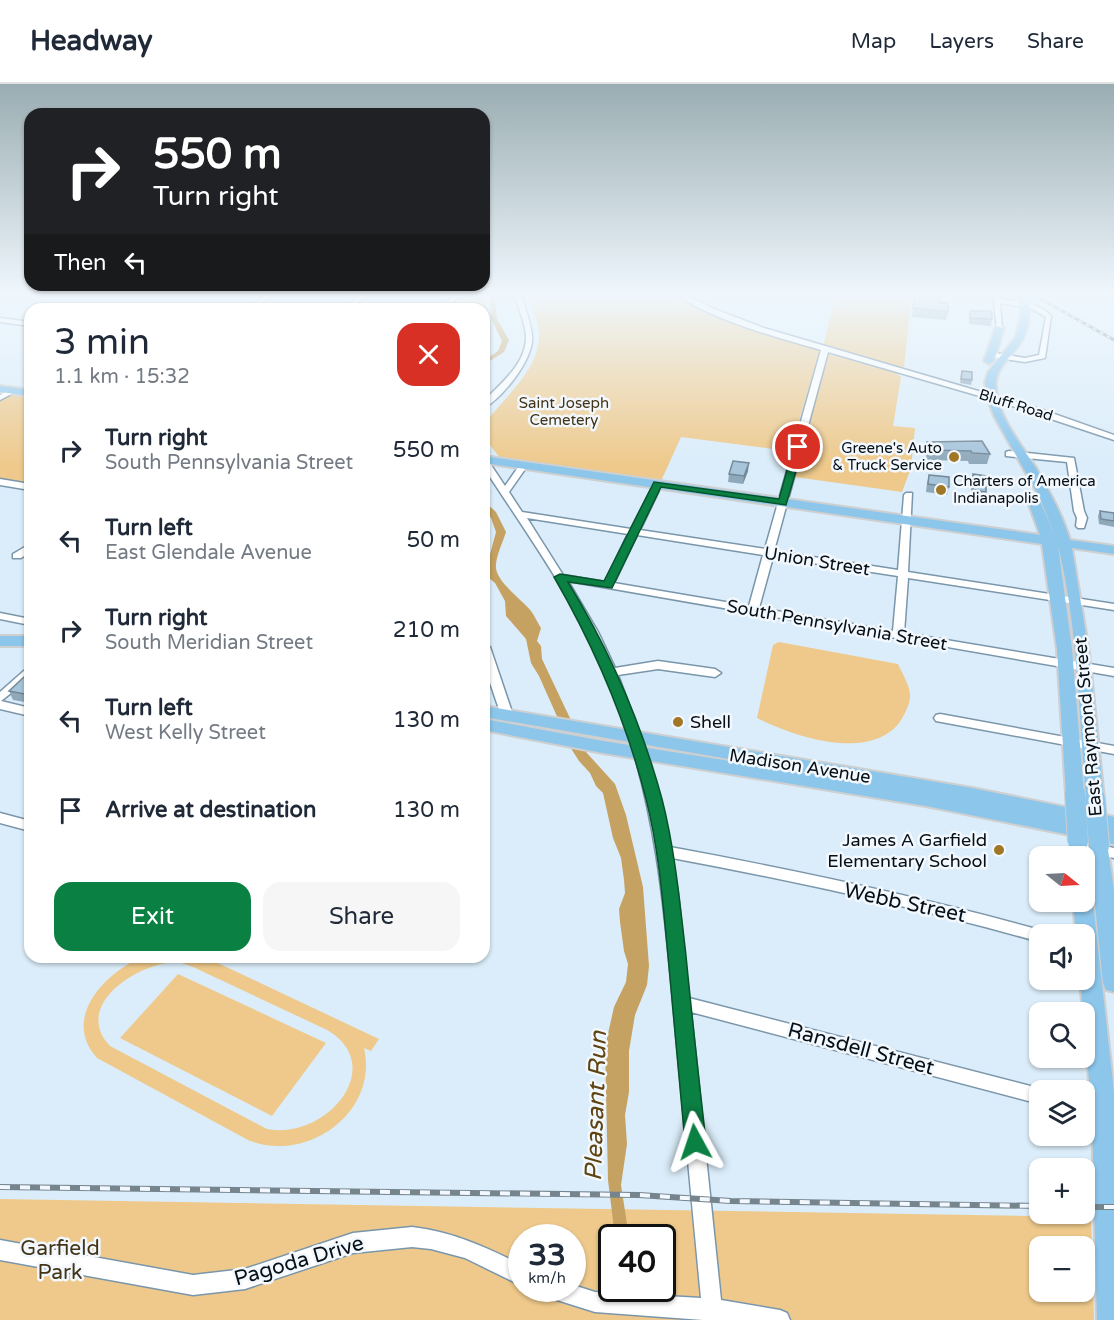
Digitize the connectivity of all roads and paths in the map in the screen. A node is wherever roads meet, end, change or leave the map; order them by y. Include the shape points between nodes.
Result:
1 (527, 351) edge
2 (825, 351) edge
3 (831, 351) edge
4 (996, 351) edge
5 (1004, 351) edge
6 (1044, 351) edge
7 (996, 357) junction
8 (0, 389) edge
9 (13, 391) junction
10 (24, 392) edge
11 (980, 394) junction
12 (0, 398) edge
13 (991, 398) junction
14 (490, 399) edge
15 (1114, 438) edge
16 (1014, 454) junction
17 (490, 461) edge
18 (524, 465) junction
19 (490, 469) edge
20 (0, 482) edge
21 (658, 484) junction
22 (24, 486) edge
23 (505, 492) junction
24 (909, 495) dead end
25 (783, 502) junction
26 (519, 514) junction
27 (907, 520) junction
28 (1081, 526) dead end
29 (634, 532) junction
30 (1057, 542) junction
31 (1114, 550) edge
32 (24, 551) edge
33 (768, 553) junction
34 (17, 556) dead end
35 (903, 574) junction
36 (560, 577) junction
37 (608, 585) junction
38 (1067, 600) junction
39 (1114, 607) edge
40 (753, 610) junction
41 (0, 616) edge
42 (24, 621) edge
43 (24, 630) edge
44 (0, 631) edge
45 (898, 635) junction
46 (0, 641) edge
47 (24, 641) edge
48 (1067, 664) junction
49 (490, 665) edge
50 (1084, 667) junction
51 (611, 672) junction
52 (1114, 672) edge
53 (715, 673) dead end
54 (24, 677) edge
55 (0, 698) edge
56 (0, 705) edge
57 (24, 711) edge
58 (490, 712) edge
59 (507, 715) junction
60 (940, 718) dead end
61 (490, 724) edge
62 (544, 728) junction
63 (1072, 742) junction
64 (639, 745) junction
65 (1091, 746) junction
66 (1114, 750) edge
67 (0, 818) edge
68 (24, 824) edge
69 (1114, 824) edge
70 (1078, 846) edge
71 (1107, 846) edge
72 (664, 851) junction
73 (1086, 912) edge
74 (1029, 933) edge
75 (1099, 949) edge
76 (1114, 983) edge
77 (682, 1003) junction
78 (1107, 1079) edge
79 (1029, 1093) edge
80 (1101, 1112) edge
81 (0, 1250) edge
82 (508, 1269) edge
83 (586, 1299) edge
84 (712, 1314) edge
85 (780, 1320) edge
86 (1111, 1320) edge

1 - 14 street
2 - 25 street
3 - 11 street, Bluff Road
4 - 7 main road
5 - 7 main road
6 - 7 street via 1043,356 1029,360
7 - 11 main road via 980,376
7 - 13 main road
8 - 9 main road
9 - 10 main road
9 - 12 street
11 - 13 street, Bluff Road
11 - 16 main road
13 - 15 street, Bluff Road via 1050,414
13 - 16 main road
16 - 28 street via 1071,460
16 - 30 main road, East Raymond Street via 1057,522
17 - 18 main road
18 - 21 main road
18 - 23 street
19 - 23 street
20 - 22 street
21 - 25 main road
21 - 29 street
23 - 26 street
24 - 27 street
25 - 27 main road
25 - 33 street
26 - 29 street, Union Street
26 - 36 street
27 - 30 main road
27 - 35 street
29 - 33 street, Union Street
29 - 37 street
30 - 31 main road
30 - 38 main road, East Raymond Street
32 - 34 street
33 - 35 street, Union Street
33 - 40 street
35 - 38 street, Union Street
35 - 45 street
36 - 37 street, South Pennsylvania Street
36 - 51 street
37 - 40 street, South Pennsylvania Street
38 - 39 street, Union Street
38 - 48 main road, East Raymond Street
38 - 50 main road, East Raymond Street
40 - 45 street, South Pennsylvania Street
41 - 42 street
43 - 44 main road
45 - 48 street, South Pennsylvania Street
46 - 47 main road
48 - 50 street, South Pennsylvania Street
48 - 63 main road, East Raymond Street
49 - 59 street
50 - 52 street, South Pennsylvania Street
50 - 65 main road, East Raymond Street
51 - 53 street via 658,665
51 - 64 street
54 - 55 street
56 - 57 street
58 - 59 main road, Madison Avenue
59 - 62 main road, Madison Avenue
60 - 63 street
61 - 62 main road, Madison Avenue
62 - 64 main road, Madison Avenue
63 - 65 street
63 - 70 main road, East Raymond Street, bridge
64 - 69 main road, Madison Avenue via 963,793
64 - 71 main road, Madison Avenue via 926,799
64 - 72 street
65 - 66 street
65 - 71 main road, East Raymond Street, bridge via 1095,799
67 - 68 street
71 - 75 main road, East Raymond Street
72 - 74 street, Webb Street via 761,869
72 - 77 street
73 - 75 main road, East Raymond Street
75 - 76 main road, East Raymond Street
75 - 78 main road, East Raymond Street
77 - 79 street, Ransdell Street
77 - 84 street
78 - 80 main road, East Raymond Street
80 - 86 main road, East Raymond Street
81 - 82 street, Pagoda Drive via 193,1285 245,1279 353,1243 412,1237 468,1249
83 - 84 street via 686,1307
84 - 85 street

